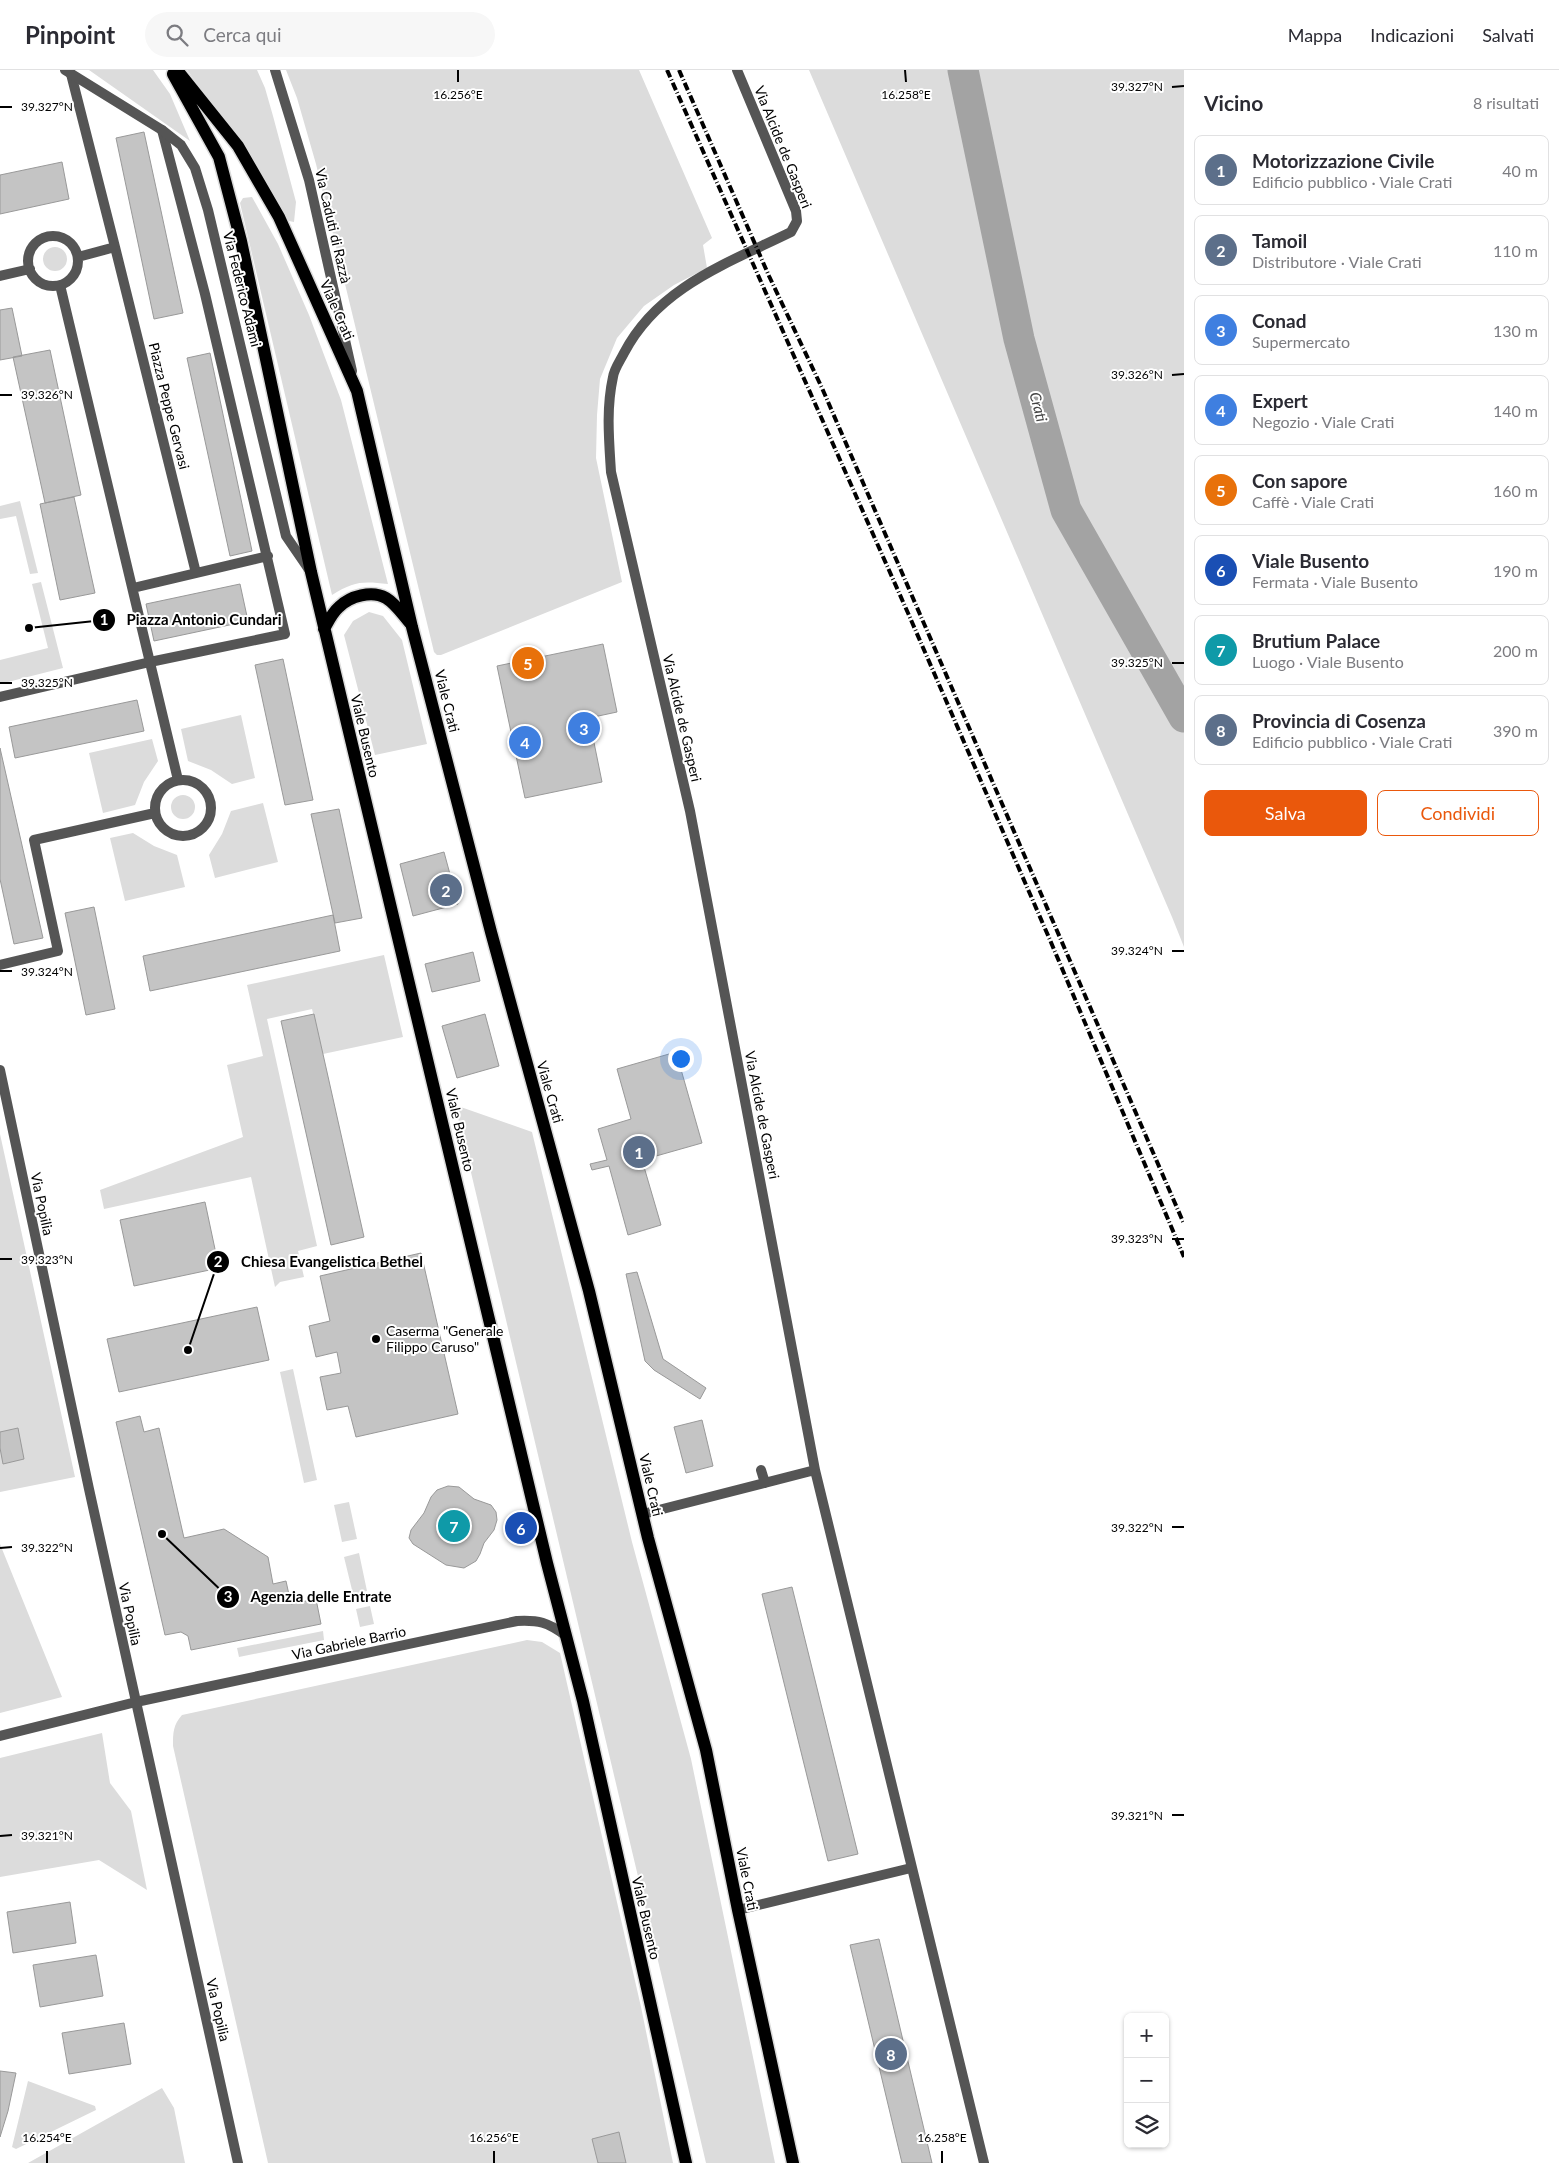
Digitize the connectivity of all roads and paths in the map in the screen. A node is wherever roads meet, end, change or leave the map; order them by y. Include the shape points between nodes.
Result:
1 (170, 70) edge
2 (177, 70) edge
3 (275, 70) edge
4 (737, 70) edge
5 (68, 72) edge
6 (162, 130) junction
7 (115, 247) junction
8 (78, 257) junction
9 (30, 269) junction
10 (0, 276) edge
11 (60, 285) junction
12 (357, 391) junction
13 (268, 556) junction
14 (310, 572) junction
15 (196, 573) junction
16 (133, 588) junction
17 (412, 626) junction
18 (324, 630) junction
19 (150, 662) junction
20 (0, 697) edge
21 (178, 780) junction
22 (155, 813) junction
23 (0, 965) edge
24 (0, 1070) edge
25 (761, 1470) dead end
26 (815, 1470) junction
27 (765, 1483) junction
28 (643, 1514) junction
29 (565, 1635) junction
30 (136, 1702) junction
31 (0, 1736) edge
32 (911, 1868) junction
33 (738, 1910) junction
34 (238, 2163) edge
35 (686, 2163) edge
36 (793, 2163) edge
37 (984, 2163) edge

1 - 14 main road, Via Federico Adami via 219,157 241,241
2 - 12 main road, Viale Crati via 238,146 274,210
3 - 12 street, Via Caduti di Razzà via 310,180
4 - 26 street, Via Alcide de Gasperi via 796,211 797,221 791,232 686,284 655,310 632,338 613,375 607,415 611,472 690,811
5 - 6 street, Via Federico Adami
5 - 7 street, Piazza Peppe Gervasi
6 - 13 street
6 - 14 street, Via Federico Adami via 181,145 195,168 286,536
7 - 8 street
7 - 15 street, Piazza Peppe Gervasi
8 - 9 street via 71,243 49,236 30,250
8 - 11 street via 76,273
9 - 10 street
9 - 11 street via 38,281 46,285
11 - 16 street
12 - 17 main road, Viale Crati
13 - 15 street
13 - 19 street via 285,634
14 - 18 main road, Via Federico Adami
15 - 16 street
16 - 19 street
17 - 18 main road via 385,598 366,595 339,606
17 - 28 main road, Viale Crati via 589,1291
18 - 29 main road, Viale Busento
19 - 20 street
19 - 21 street
21 - 22 street via 163,788
21 - 22 street via 195,783 208,796 210,815 206,823 191,834 181,835 164,828
22 - 23 street via 34,840 58,951
24 - 30 street, Via Popilia
25 - 27 street
26 - 27 street
26 - 32 street
27 - 28 street
28 - 33 main road, Viale Crati via 706,1750
29 - 30 street, Via Gabriele Barrio via 538,1620 518,1621
29 - 35 main road, Viale Busento via 583,1701
30 - 31 street, Via Gabriele Barrio
30 - 34 street, Via Popilia
32 - 33 street
32 - 37 street
33 - 36 main road, Viale Crati

